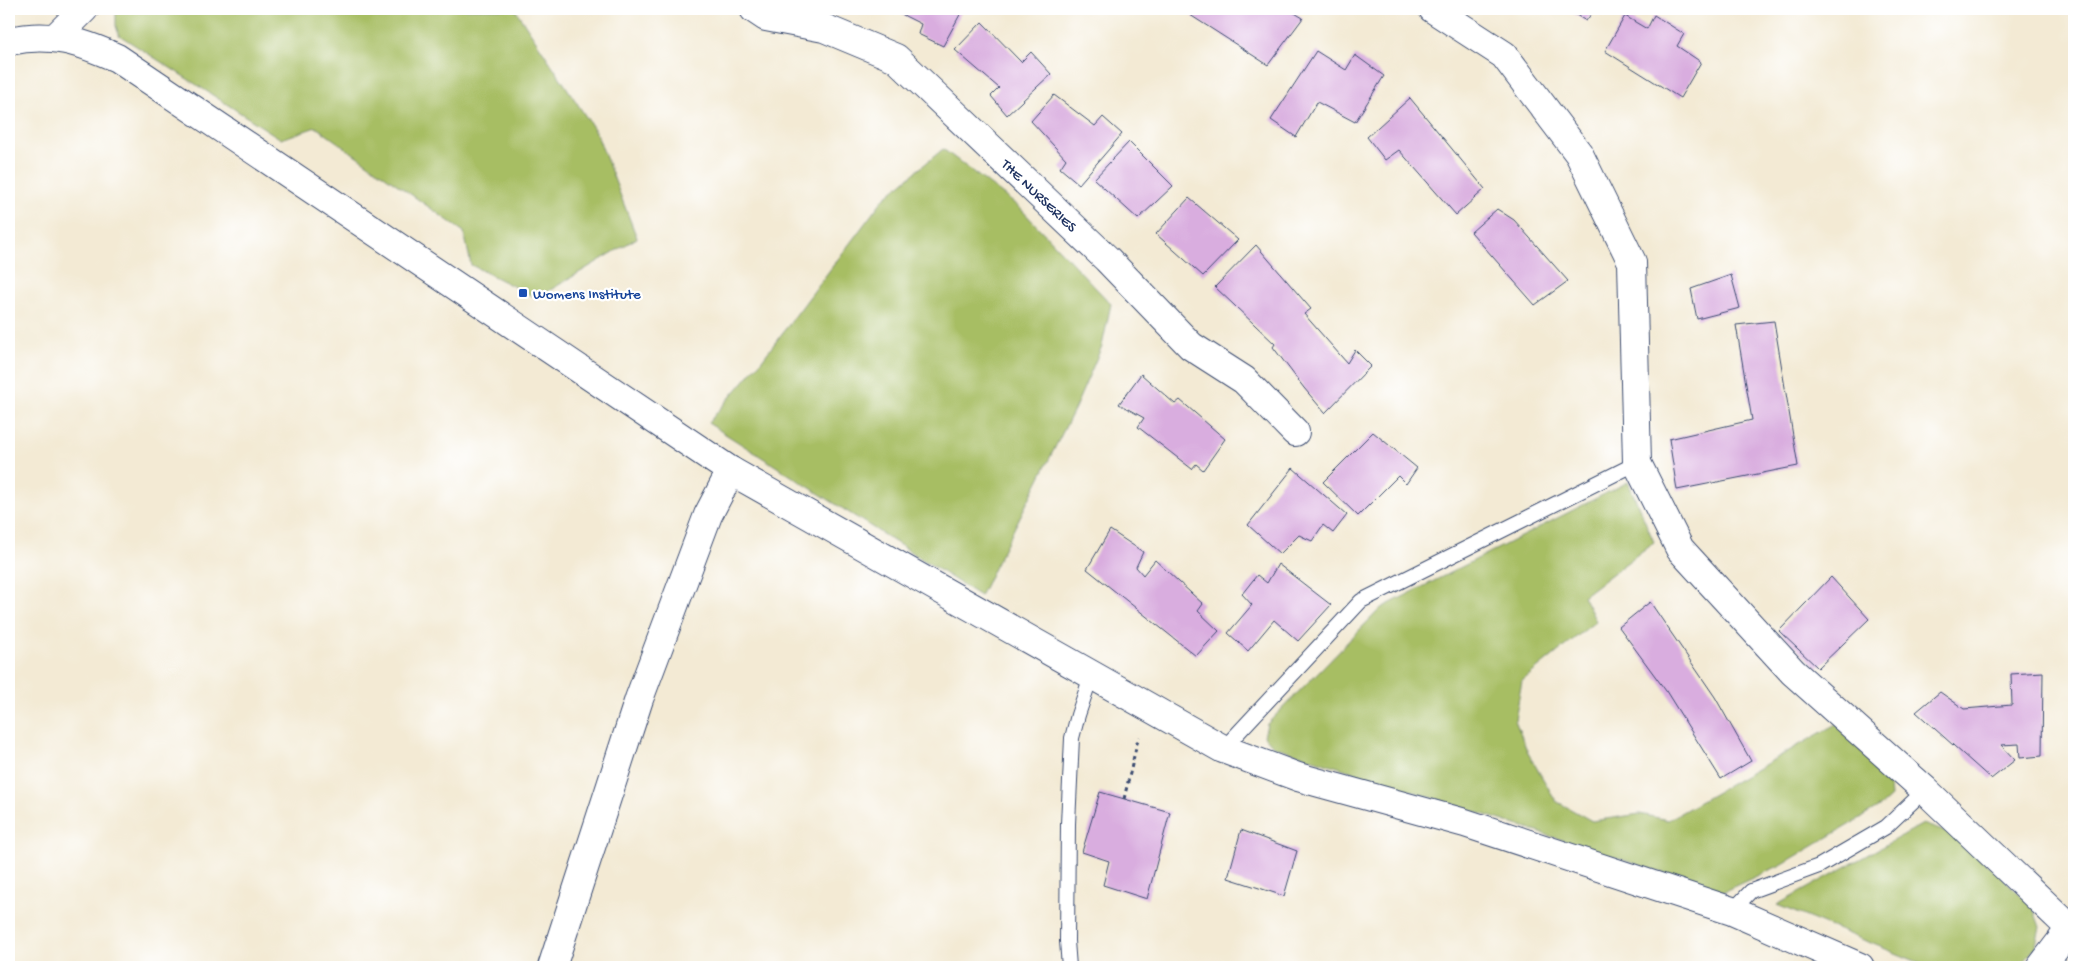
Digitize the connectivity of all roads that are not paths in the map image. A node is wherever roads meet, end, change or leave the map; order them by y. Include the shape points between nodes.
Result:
1 (84, 9) edge
2 (754, 9) edge
3 (1433, 9) edge
4 (56, 37) junction
5 (9, 42) edge
6 (1295, 432) dead end
7 (1637, 463) junction
8 (730, 472) junction
9 (1091, 676) junction
10 (1223, 749) junction
11 (1925, 790) junction
12 (1732, 911) junction
13 (2072, 931) edge
14 (552, 967) edge
15 (1069, 967) edge
16 (1860, 967) edge
17 (2041, 967) edge

1 - 4 street
2 - 6 street, THE NURSERIES via 766,17 824,28 896,58 1094,246 1191,346 1244,380
3 - 7 street via 1504,55 1580,154 1632,262
4 - 5 street via 29,37
4 - 8 street via 86,44 117,58
7 - 10 lane via 1361,601
7 - 11 street via 1680,549 1793,672
8 - 9 street
8 - 14 street via 708,515 639,699
9 - 10 street
9 - 15 lane via 1072,738 1068,824
10 - 12 street via 1298,777 1465,823
11 - 12 lane via 1886,827 1818,866 1751,891
11 - 13 street
12 - 16 street
13 - 17 street

